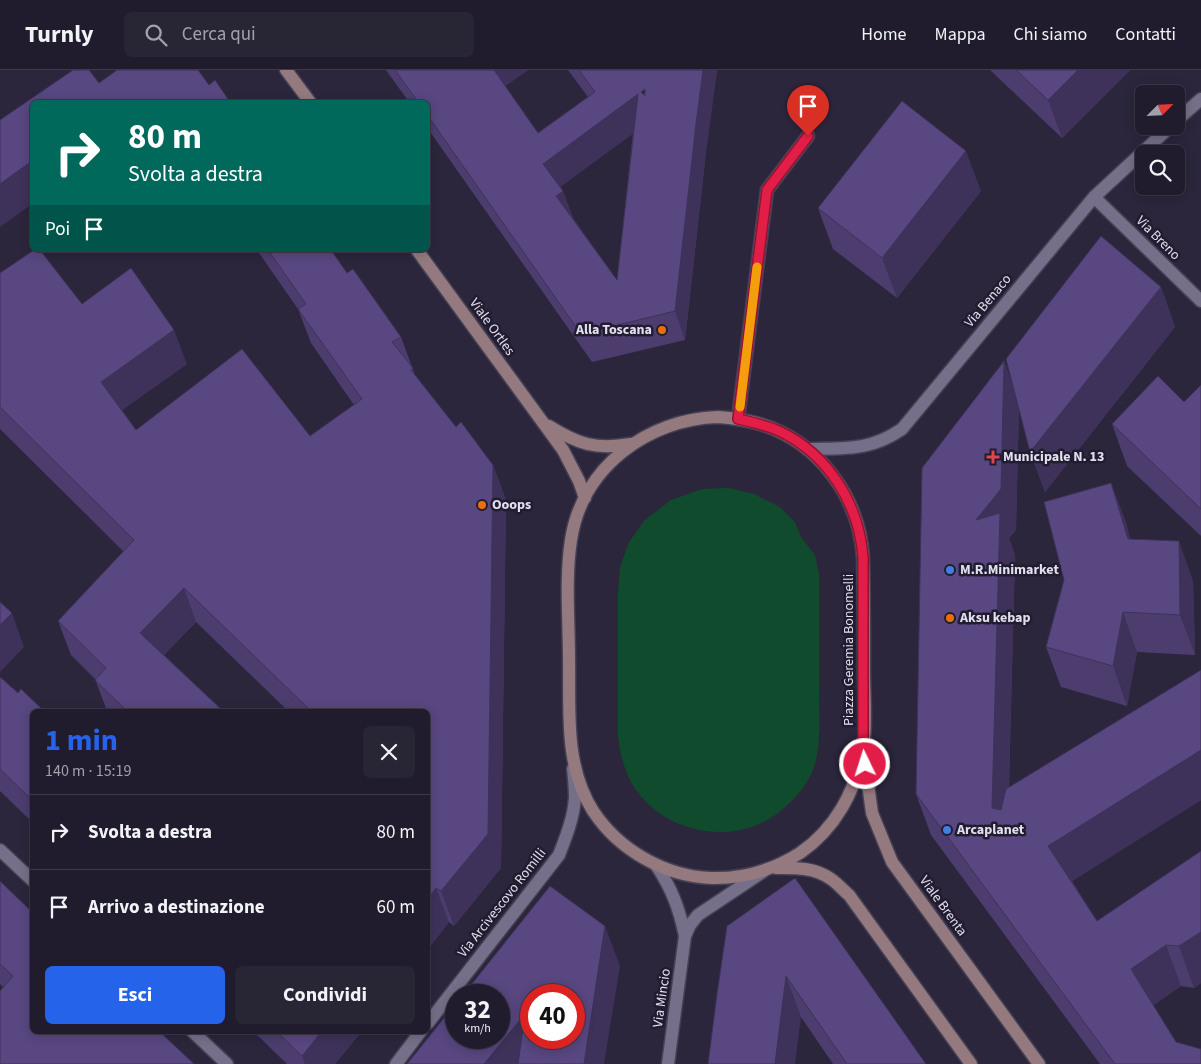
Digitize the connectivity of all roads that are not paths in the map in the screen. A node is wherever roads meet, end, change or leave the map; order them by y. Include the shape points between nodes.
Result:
1 (286, 70) edge
2 (1201, 99) edge
3 (308, 100) edge
4 (1185, 113) edge
5 (1161, 135) edge
6 (808, 136) dead end
7 (1094, 197) junction
8 (418, 252) edge
9 (1201, 301) edge
10 (738, 419) junction
11 (542, 422) junction
12 (631, 444) junction
13 (808, 449) junction
14 (585, 498) junction
15 (863, 748) junction
16 (573, 760) junction
17 (0, 850) edge
18 (656, 865) junction
19 (768, 869) junction
20 (30, 878) edge
21 (685, 936) junction
22 (430, 1021) edge
23 (195, 1034) edge
24 (419, 1034) edge
25 (227, 1064) edge
26 (396, 1064) edge
27 (668, 1064) edge
28 (971, 1064) edge
29 (1039, 1064) edge

1 - 3 street
2 - 4 street
5 - 7 street, Via Benaco
6 - 10 street via 767,190
7 - 9 street, Via Breno
7 - 13 street, Via Benaco via 902,429 889,438 866,446
8 - 11 street, Viale Ortles
10 - 12 street, Piazza Geremia Bonomelli via 686,420 652,432
10 - 13 street, Piazza Geremia Bonomelli via 780,432
11 - 12 street, Viale Ortles via 582,444 608,447
11 - 14 street, Viale Ortles via 563,450
12 - 14 street, Piazza Geremia Bonomelli via 613,459
13 - 15 street, Piazza Geremia Bonomelli via 841,486 852,507 862,543
14 - 16 street, Piazza Geremia Bonomelli via 571,540 569,568
15 - 19 street, Piazza Geremia Bonomelli via 855,782 834,821 808,847
15 - 29 street, Viale Brenta via 872,813 892,862
16 - 18 street, Piazza Geremia Bonomelli via 584,794 605,826 632,850
16 - 22 street, Via Arcivescovo Romilli via 575,797 570,825 559,855
17 - 20 street
18 - 19 street, Piazza Geremia Bonomelli via 685,874 722,878
18 - 21 street, Via Mincio via 670,886
19 - 21 street, Via Mincio via 698,915
19 - 28 street via 798,868 831,878 848,895
21 - 27 street, Via Mincio
23 - 25 street
24 - 26 street

